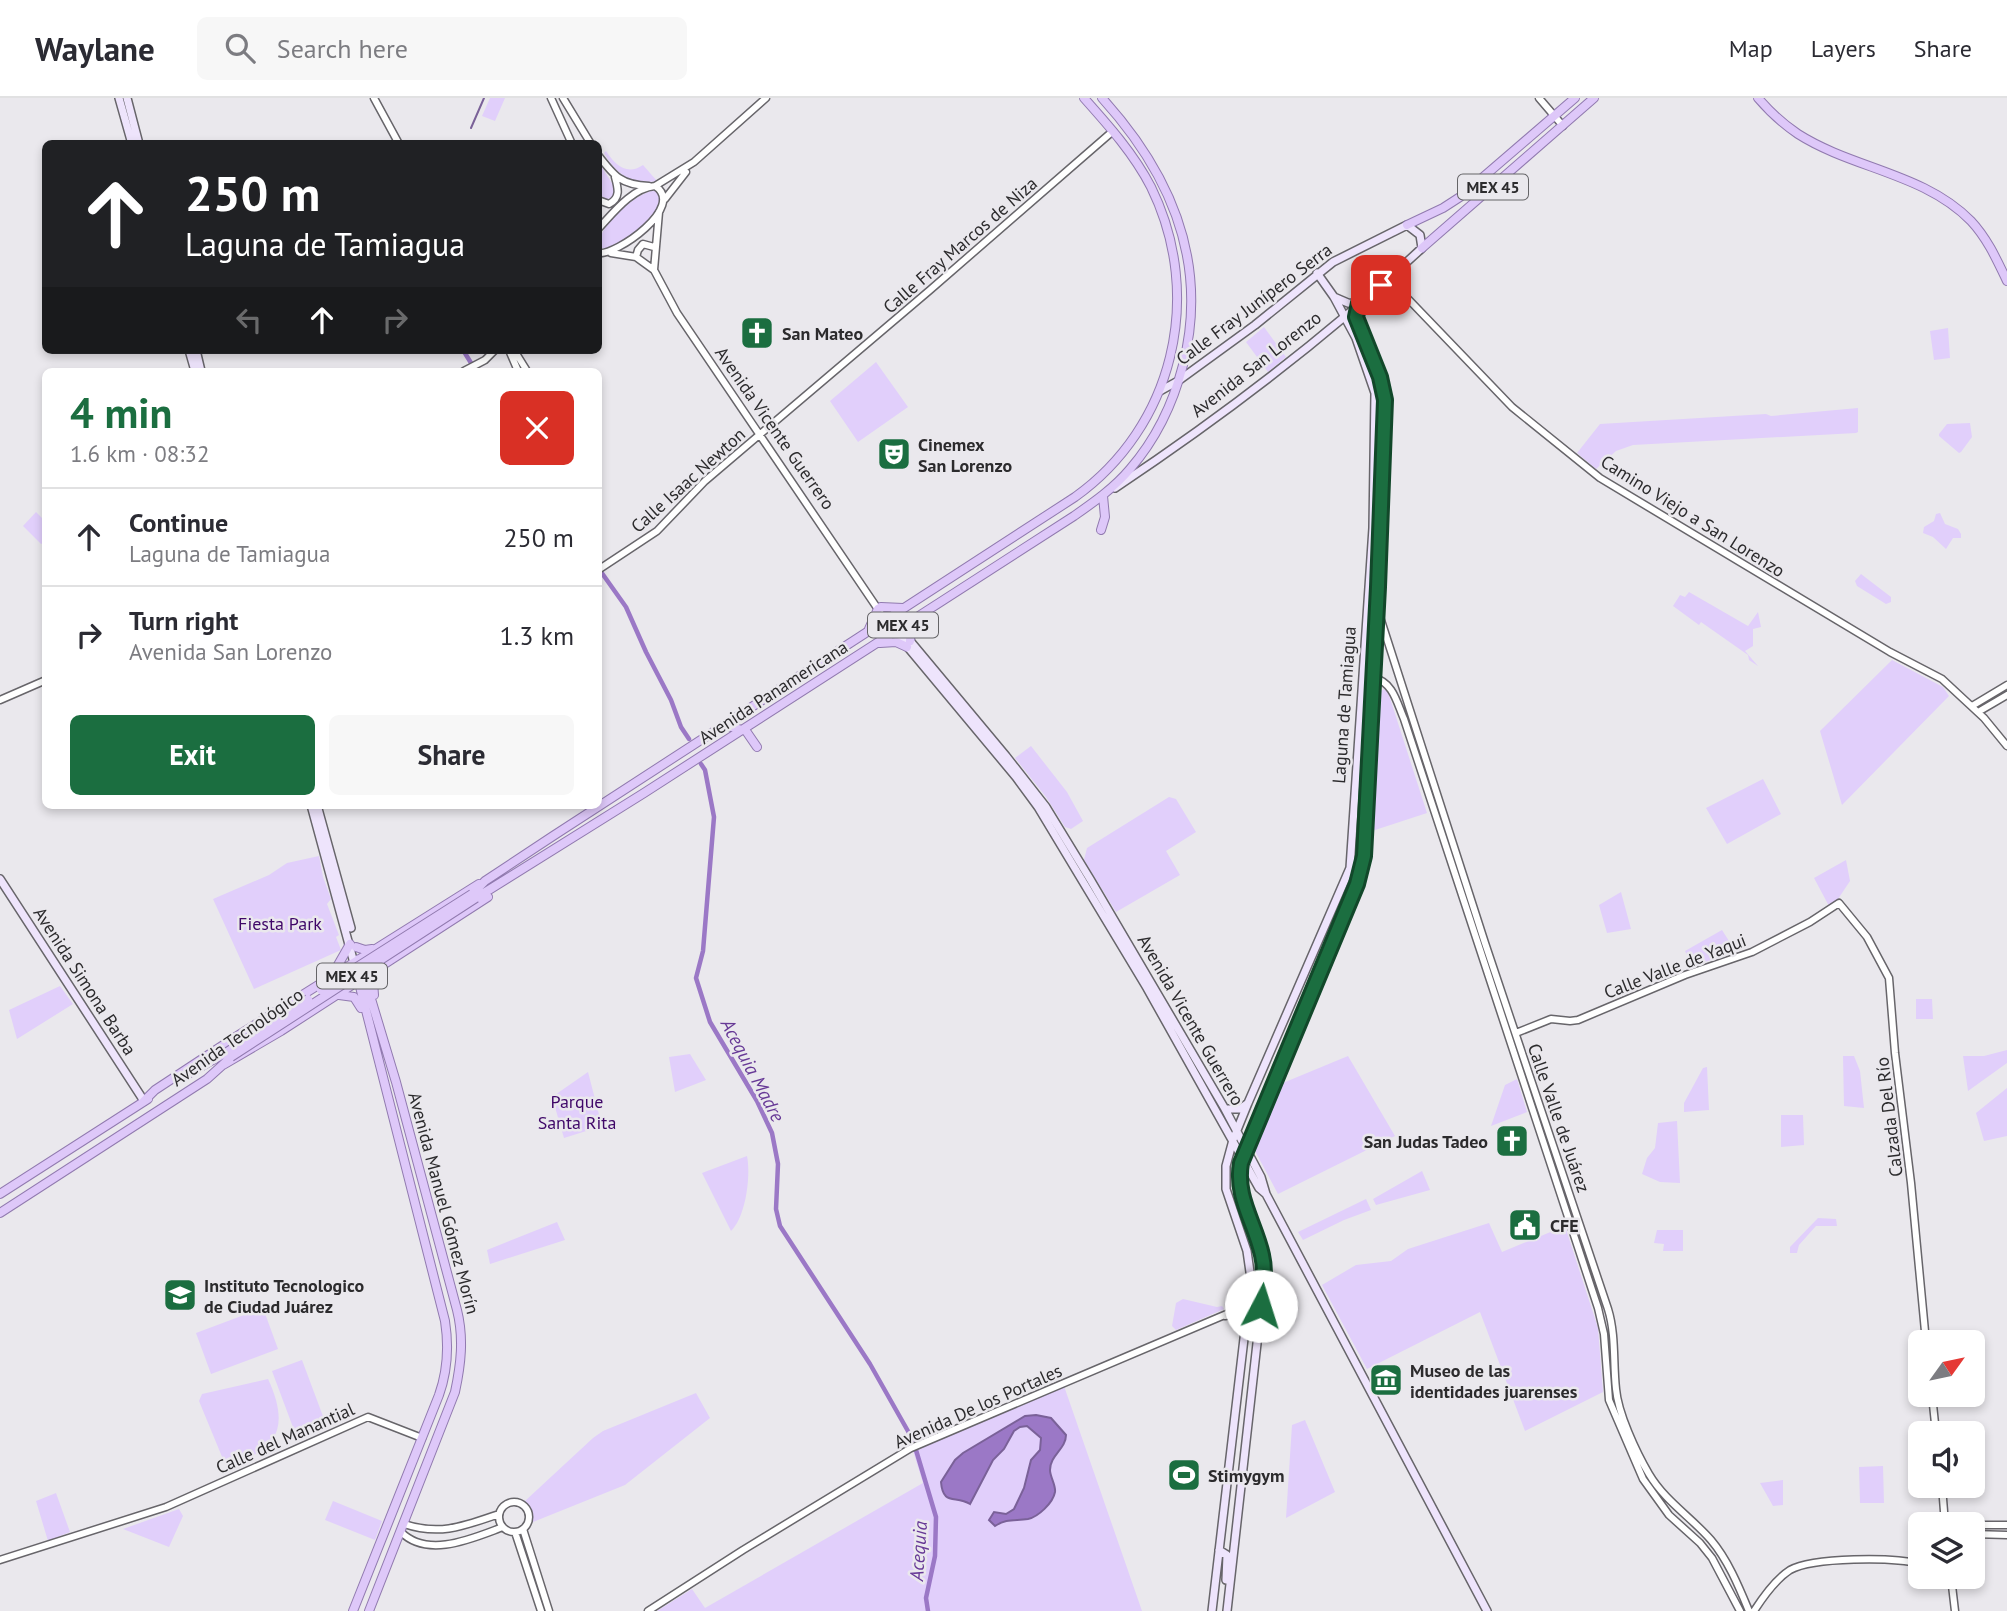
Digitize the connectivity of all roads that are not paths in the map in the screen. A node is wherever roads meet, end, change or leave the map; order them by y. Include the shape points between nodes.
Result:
1 (119, 98) edge
2 (127, 98) edge
3 (374, 98) edge
4 (551, 98) edge
5 (563, 98) edge
6 (765, 98) edge
7 (1084, 98) edge
8 (1102, 98) edge
9 (1539, 98) edge
10 (1575, 98) edge
11 (1594, 98) edge
12 (1758, 98) edge
13 (1115, 112) junction
14 (1555, 116) junction
15 (1102, 118) junction
16 (1563, 126) junction
17 (583, 130) junction
18 (1113, 131) junction
19 (1130, 131) junction
20 (131, 140) edge
21 (138, 140) edge
22 (397, 140) edge
23 (570, 140) edge
24 (572, 140) edge
25 (589, 140) edge
26 (602, 160) edge
27 (694, 162) junction
28 (615, 177) junction
29 (653, 186) junction
30 (665, 200) junction
31 (602, 201) edge
32 (659, 212) junction
33 (602, 225) edge
34 (1407, 225) junction
35 (654, 247) junction
36 (1422, 248) junction
37 (602, 253) edge
38 (602, 254) edge
39 (1346, 254) junction
40 (636, 257) junction
41 (654, 270) junction
42 (1317, 273) junction
43 (1388, 278) junction
44 (2007, 281) edge
45 (1326, 285) junction
46 (1334, 297) junction
47 (1359, 304) junction
48 (1344, 316) junction
49 (490, 354) edge
50 (471, 368) edge
51 (1178, 381) junction
52 (1160, 391) junction
53 (761, 433) junction
54 (1103, 496) junction
55 (1067, 503) junction
56 (1074, 516) junction
57 (1101, 530) dead end
58 (602, 568) edge
59 (878, 606) junction
60 (906, 608) junction
61 (1377, 608) junction
62 (888, 619) junction
63 (913, 619) junction
64 (897, 629) junction
65 (865, 634) junction
66 (1364, 642) junction
67 (909, 644) junction
68 (874, 645) junction
69 (1377, 679) junction
70 (42, 682) edge
71 (2007, 685) edge
72 (2007, 695) edge
73 (0, 700) edge
74 (750, 708) junction
75 (1975, 709) junction
76 (756, 721) junction
77 (724, 725) junction
78 (743, 730) junction
79 (1421, 745) junction
80 (2007, 746) edge
81 (757, 747) dead end
82 (1412, 748) junction
83 (613, 797) junction
84 (602, 804) edge
85 (620, 808) junction
86 (312, 809) edge
87 (318, 809) edge
88 (594, 809) edge
89 (552, 836) joint
90 (564, 844) joint
91 (544, 857) junction
92 (0, 879) edge
93 (485, 881) junction
94 (474, 896) junction
95 (1839, 903) joint
96 (353, 946) junction
97 (375, 948) junction
98 (359, 959) junction
99 (346, 968) junction
100 (376, 969) junction
101 (328, 978) junction
102 (359, 981) junction
103 (336, 996) junction
104 (373, 1005) junction
105 (366, 1014) junction
106 (1516, 1033) junction
107 (229, 1055) junction
108 (223, 1065) junction
109 (158, 1092) junction
110 (144, 1101) junction
111 (1248, 1103) junction
112 (1539, 1103) junction
113 (166, 1106) junction
114 (1531, 1106) junction
115 (1225, 1109) junction
116 (147, 1118) junction
117 (1548, 1127) junction
118 (1538, 1129) junction
119 (1237, 1131) junction
120 (397, 1139) junction
121 (1233, 1140) junction
122 (412, 1142) junction
123 (1246, 1147) junction
124 (1242, 1157) junction
125 (403, 1160) junction
126 (417, 1162) junction
127 (1256, 1183) junction
128 (1240, 1190) junction
129 (0, 1194) edge
130 (1266, 1194) junction
131 (0, 1213) edge
132 (1578, 1219) junction
133 (1569, 1222) junction
134 (432, 1273) junction
135 (448, 1276) junction
136 (1248, 1305) junction
137 (1223, 1316) junction
138 (1245, 1319) junction
139 (1925, 1330) edge
140 (1256, 1354) junction
141 (439, 1395) junction
142 (1613, 1399) junction
143 (443, 1425) junction
144 (1233, 1427) junction
145 (422, 1438) junction
146 (1244, 1462) junction
147 (1676, 1509) junction
148 (499, 1514) junction
149 (392, 1515) junction
150 (1669, 1515) junction
151 (1985, 1525) edge
152 (2007, 1525) edge
153 (403, 1527) junction
154 (503, 1527) junction
155 (386, 1531) junction
156 (519, 1531) junction
157 (1985, 1534) edge
158 (2007, 1535) edge
159 (1219, 1550) junction
160 (0, 1560) edge
161 (1908, 1562) edge
162 (1229, 1587) junction
163 (1952, 1589) edge
164 (1745, 1602) junction
165 (1739, 1608) edge
166 (1752, 1610) edge
167 (353, 1611) edge
168 (369, 1611) edge
169 (541, 1611) edge
170 (549, 1611) edge
171 (648, 1611) edge
172 (1215, 1611) edge
173 (1227, 1611) edge
174 (1487, 1611) edge
175 (1955, 1611) edge

1 - 20 main road
2 - 21 main road
3 - 22 street
4 - 23 street
5 - 17 street
6 - 27 street
7 - 15 main road, MEX 45
8 - 13 main road, MEX 45
9 - 14 street
10 - 14 main road, MEX 45
11 - 16 main road, MEX 45
12 - 44 main road via 1806,139 1928,190 1955,207 1983,236
13 - 15 main road via 1110,120
13 - 19 main road, MEX 45
14 - 16 street
14 - 34 main road, MEX 45 via 1451,203
15 - 18 main road, MEX 45
16 - 36 main road, MEX 45
17 - 24 street
17 - 25 street
18 - 19 main road
18 - 52 main road, MEX 45 via 1152,189 1167,228 1175,269 1175,326
18 - 53 street, Calle Fray Marcos de Niza
19 - 51 main road, MEX 45 via 1166,190 1188,257 1192,310
26 - 28 street
27 - 29 street
27 - 30 street
28 - 29 street
28 - 31 street via 617,198 609,204
29 - 30 street via 663,192
29 - 33 street via 624,202
30 - 32 street
32 - 35 street
32 - 37 street via 638,234
34 - 36 main road via 1420,235
34 - 39 main road, Calle Fray Junípero Serra / MEX 45
35 - 40 street via 643,244
35 - 41 street
36 - 43 main road, Avenida San Lorenzo / MEX 45
38 - 40 street
39 - 42 main road, Calle Fray Junípero Serra / MEX 45
39 - 45 main road via 1327,274
40 - 41 street
41 - 53 street, Avenida Vicente Guerrero via 677,313
42 - 45 main road, Laguna de Tamiagua
42 - 51 main road, Calle Fray Junípero Serra / MEX 45 via 1265,318
43 - 47 main road, Avenida San Lorenzo / MEX 45
43 - 75 street, Camino Viejo a San Lorenzo via 1512,407 1600,478 1942,679
45 - 46 main road, Laguna de Tamiagua
46 - 47 main road
46 - 48 main road, Laguna de Tamiagua
47 - 48 main road, Avenida San Lorenzo / MEX 45
47 - 61 main road, Laguna de Tamiagua via 1357,324 1385,400
48 - 54 main road, Avenida San Lorenzo / MEX 45 via 1265,381
48 - 66 main road, Laguna de Tamiagua via 1367,366 1376,400
49 - 50 street
51 - 52 main road, Calle Fray Junípero Serra / MEX 45
51 - 54 main road, MEX 45 via 1151,442
52 - 55 main road, Avenida Panamericana / MEX 45 via 1124,453
53 - 58 street, Calle Isaac Newton via 657,531
53 - 59 street, Avenida Vicente Guerrero
54 - 56 main road, Avenida Panamericana / MEX 45
54 - 57 main road
55 - 56 main road
55 - 60 main road, Avenida Panamericana / MEX 45
56 - 63 main road, Avenida Panamericana / MEX 45
59 - 60 main road
59 - 62 street, Avenida Vicente Guerrero
59 - 65 main road
60 - 62 main road, Avenida Panamericana / MEX 45
61 - 69 main road, Laguna de Tamiagua
61 - 79 street, Calle Valle de Juárez
62 - 64 main road, Avenida Vicente Guerrero
62 - 65 main road, Avenida Panamericana / MEX 45
63 - 64 main road, Avenida Panamericana / MEX 45
63 - 67 main road
64 - 67 main road, Avenida Vicente Guerrero
64 - 68 main road, Avenida Panamericana / MEX 45
65 - 74 main road, Avenida Panamericana / MEX 45
66 - 69 main road via 1367,668
66 - 111 main road, Laguna de Tamiagua via 1350,868
67 - 68 main road via 891,641
67 - 115 main road, Avenida Vicente Guerrero via 1045,807
67 - 121 main road, Avenida Vicente Guerrero via 1038,807
68 - 76 main road, Avenida Panamericana / MEX 45
69 - 82 street, Calle Valle de Juárez via 1394,694
69 - 123 main road, Laguna de Tamiagua via 1361,873
70 - 73 street
71 - 75 street
72 - 75 street
74 - 76 main road
74 - 77 main road, Avenida Panamericana / MEX 45
75 - 80 street, Camino Viejo a San Lorenzo
76 - 78 main road, Avenida Panamericana / MEX 45
77 - 78 main road
77 - 83 main road, Avenida Panamericana / MEX 45
78 - 81 main road
78 - 85 main road, Avenida Panamericana / MEX 45
79 - 82 street
79 - 106 street, Calle Valle de Juárez
82 - 114 street, Calle Valle de Juárez
83 - 84 main road, Avenida Panamericana / MEX 45
83 - 85 main road via 620,801
85 - 90 main road, Avenida Panamericana / MEX 45
86 - 96 main road
87 - 96 main road
88 - 89 main road, Avenida Panamericana / MEX 45
89 - 93 main road, Avenida Tecnológico / MEX 45
90 - 91 main road, Avenida Tecnológico / MEX 45
91 - 94 main road, Avenida Tecnológico / MEX 45
91 - 100 main road
92 - 110 main road, Avenida Simona Barba
93 - 94 main road, Avenida Tecnológico / MEX 45
93 - 97 main road
94 - 107 main road, Avenida Tecnológico / MEX 45, bridge
95 - 106 street, Calle Valle de Yaqui via 1741,957 1578,1020 1551,1018
95 - 139 street, Calzada Del Río via 1867,937 1889,978
96 - 97 main road
96 - 98 main road
96 - 101 main road
97 - 98 main road
98 - 99 main road
98 - 100 main road via 366,968
98 - 102 main road, Avenida Manuel Gómez Morín
99 - 101 main road
99 - 102 main road
100 - 102 main road
100 - 104 main road
101 - 110 main road
102 - 103 main road
102 - 104 main road, Avenida Manuel Gómez Morín
102 - 105 main road, Avenida Manuel Gómez Morín
103 - 105 main road via 354,998
103 - 108 main road
104 - 122 main road, Avenida Manuel Gómez Morín
105 - 120 main road, Avenida Manuel Gómez Morín
106 - 112 street, Calle Valle de Juárez
107 - 108 main road, Avenida Tecnológico / MEX 45
107 - 109 main road, Avenida Tecnológico / MEX 45
108 - 113 main road, Avenida Tecnológico / MEX 45
109 - 110 main road, Avenida Tecnológico / MEX 45
109 - 113 main road via 158,1103
110 - 116 main road
110 - 129 main road, Avenida Tecnológico / MEX 45
111 - 115 main road via 1240,1109
111 - 119 main road, Laguna de Tamiagua
112 - 114 street
112 - 117 street, Calle Valle de Juárez
113 - 116 main road, Avenida Tecnológico / MEX 45
114 - 118 street, Calle Valle de Juárez
115 - 119 main road, Avenida Vicente Guerrero
116 - 131 main road, Avenida Tecnológico / MEX 45
117 - 118 street
117 - 132 street, Calle Valle de Juárez
118 - 133 street, Calle Valle de Juárez
119 - 121 main road, Laguna de Tamiagua
119 - 123 main road, Avenida Vicente Guerrero
120 - 122 main road via 404,1144
120 - 125 main road, Avenida Manuel Gómez Morín
121 - 124 main road, Avenida Vicente Guerrero
121 - 136 main road, Laguna de Tamiagua via 1226,1189 1249,1259
122 - 126 main road, Avenida Manuel Gómez Morín
123 - 124 main road, Laguna de Tamiagua
123 - 130 main road, Avenida Vicente Guerrero
124 - 127 main road, Avenida Vicente Guerrero
124 - 128 main road
125 - 126 main road
125 - 134 main road, Avenida Manuel Gómez Morín
126 - 135 main road, Avenida Manuel Gómez Morín
127 - 128 main road via 1247,1183
127 - 130 main road, Avenida Vicente Guerrero
128 - 140 main road via 1264,1269
130 - 174 main road
132 - 133 street
132 - 142 street, Calle Valle de Juárez via 1612,1323
133 - 142 street, Calle Valle de Juárez via 1601,1322
134 - 135 main road via 440,1279
134 - 141 main road, Avenida Manuel Gómez Morín via 448,1348
135 - 143 main road, Avenida Manuel Gómez Morín via 462,1353
136 - 137 street, Avenida De los Portales
136 - 138 main road
136 - 140 main road via 1255,1313
137 - 138 street via 1237,1314
137 - 171 street, Avenida De los Portales via 911,1448
138 - 144 main road
140 - 146 main road
141 - 143 main road via 448,1396
141 - 145 main road, Avenida Manuel Gómez Morín
142 - 147 street, Calle Valle de Juárez via 1650,1475
142 - 150 street, Calle Valle de Juárez via 1643,1479
143 - 153 main road, Avenida Manuel Gómez Morín
144 - 146 main road via 1234,1458
144 - 159 main road
145 - 149 main road, Avenida Manuel Gómez Morín
145 - 160 street, Calle del Manantial via 368,1417 166,1507
146 - 162 main road
147 - 150 street
147 - 164 street, Calle Valle de Juárez via 1716,1547
148 - 153 street via 444,1530
148 - 154 street
148 - 156 street via 509,1502 523,1504 529,1518
149 - 153 main road
149 - 155 main road, Avenida Manuel Gómez Morín
150 - 165 street, Calle Valle de Juárez via 1706,1550
151 - 152 street
153 - 154 street via 418,1543 434,1545
153 - 155 main road
153 - 168 main road, Avenida Manuel Gómez Morín
154 - 156 street
155 - 167 main road, Avenida Manuel Gómez Morín
156 - 169 street
156 - 170 street
157 - 158 street
159 - 162 main road via 1227,1555
159 - 172 main road
161 - 166 street via 1889,1559 1802,1565 1782,1577
162 - 173 main road
163 - 175 street
164 - 165 street
164 - 166 street, Calle Valle de Juárez

